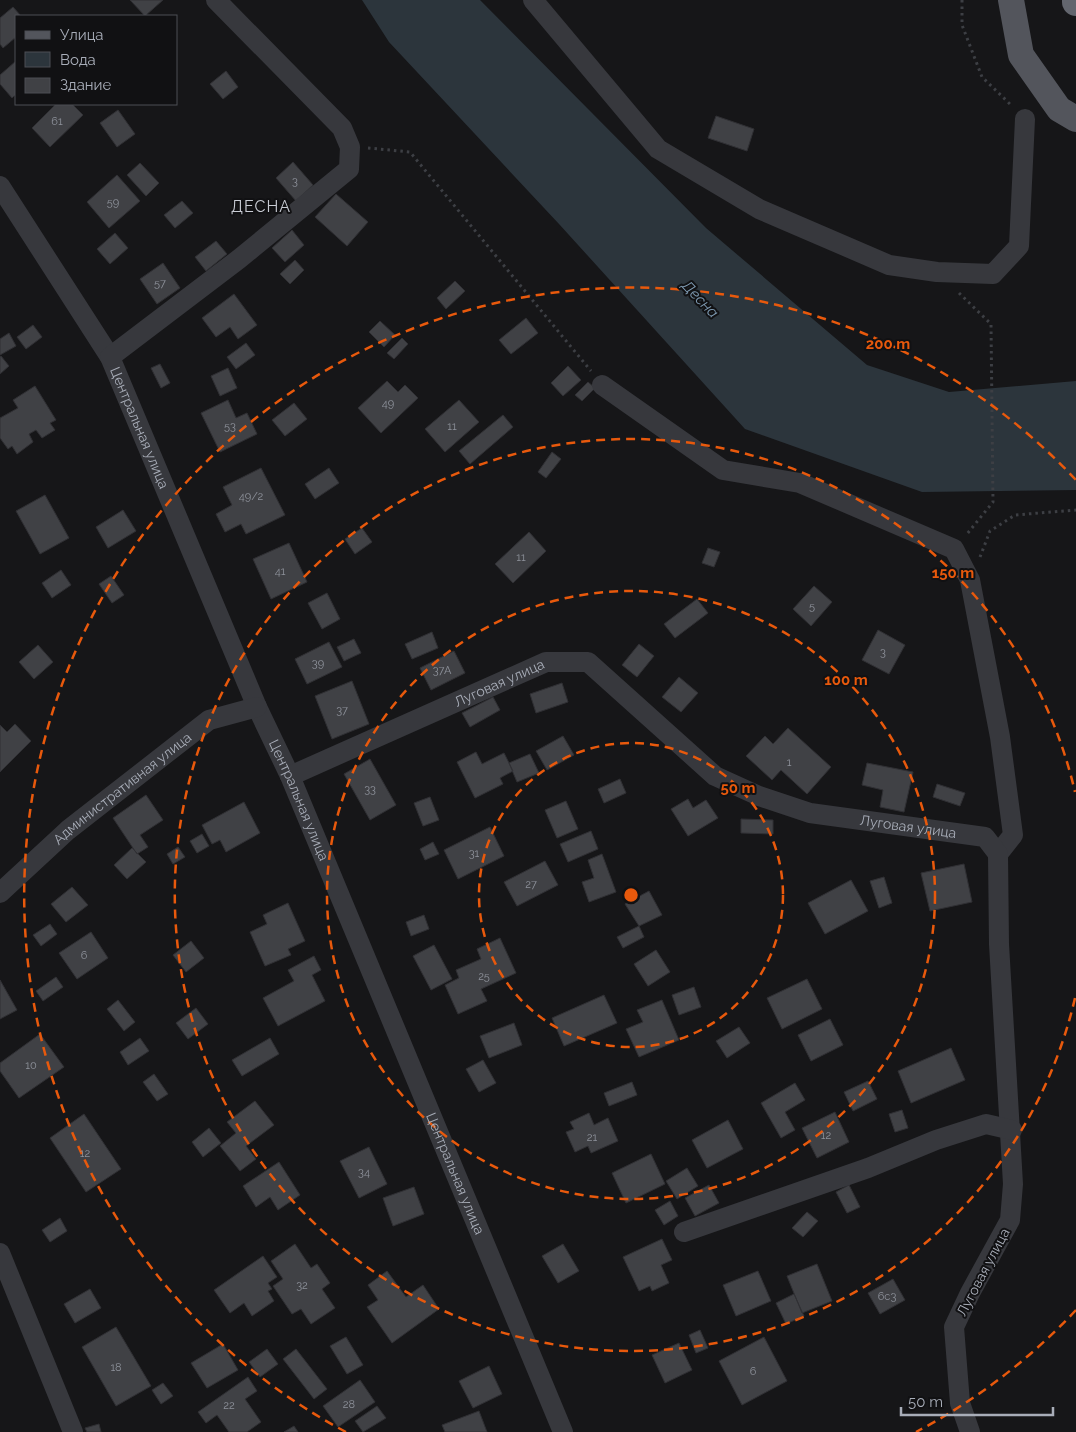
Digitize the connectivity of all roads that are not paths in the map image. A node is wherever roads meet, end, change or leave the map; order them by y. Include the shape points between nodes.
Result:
1 (216, 0) edge
2 (533, 0) edge
3 (1011, 0) edge
4 (1025, 119) road end
5 (1076, 119) edge
6 (0, 186) edge
7 (110, 357) junction
8 (602, 385) road end
9 (257, 707) junction
10 (290, 776) junction
11 (998, 854) junction
12 (0, 893) edge
13 (1012, 1130) junction
14 (684, 1232) dead end
15 (0, 1253) edge
16 (73, 1432) edge
17 (563, 1432) edge
18 (970, 1432) edge

1 - 7 street via 342,128 350,147 349,169 239,259
2 - 4 street via 658,149 759,209 889,265 937,272 993,274 1019,246
3 - 5 main road via 1021,55 1059,109
6 - 7 street, Центральная улица
7 - 9 street, Центральная улица
8 - 11 street via 723,470 800,482 954,549 970,580 1000,738 1013,835
9 - 10 street, Центральная улица
9 - 12 street, Административная улица via 209,720 68,830
10 - 11 street, Луговая улица via 546,662 588,662 715,776 759,796 810,812 985,837
10 - 17 street, Центральная улица
11 - 13 street, Луговая улица via 999,944
13 - 14 street via 986,1124 978,1126
13 - 18 street, Луговая улица via 1014,1184 1010,1220 954,1327 960,1403
15 - 16 street

